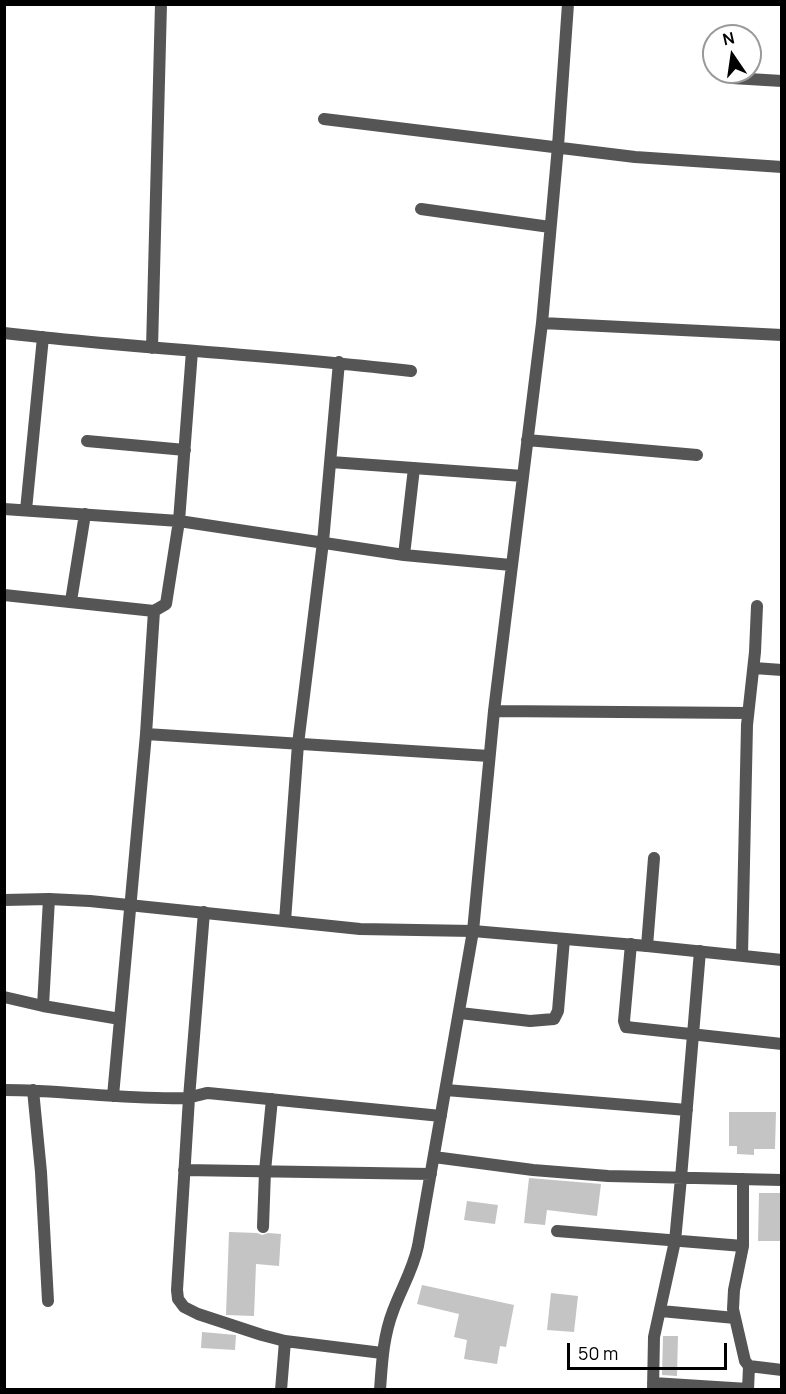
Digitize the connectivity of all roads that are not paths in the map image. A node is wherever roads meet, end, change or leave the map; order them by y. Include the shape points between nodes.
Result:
1 (160, 4) edge
2 (568, 4) edge
3 (762, 80) edge
4 (782, 81) edge
5 (324, 119) dead end
6 (558, 146) junction
7 (782, 167) edge
8 (421, 209) dead end
9 (550, 227) junction
10 (542, 322) junction
11 (4, 333) edge
12 (782, 336) edge
13 (43, 338) junction
14 (152, 348) junction
15 (192, 351) junction
16 (339, 362) junction
17 (411, 371) dead end
18 (527, 440) junction
19 (87, 441) dead end
20 (185, 450) junction
21 (697, 455) dead end
22 (331, 462) junction
23 (414, 468) junction
24 (523, 476) junction
25 (4, 509) edge
26 (26, 510) junction
27 (85, 514) junction
28 (179, 520) junction
29 (323, 542) junction
30 (404, 555) junction
31 (511, 565) junction
32 (4, 595) edge
33 (71, 601) junction
34 (757, 606) dead end
35 (154, 611) junction
36 (754, 668) junction
37 (782, 670) edge
38 (494, 711) junction
39 (748, 713) junction
40 (146, 734) junction
41 (298, 744) junction
42 (489, 756) junction
43 (654, 858) dead end
44 (49, 899) junction
45 (4, 900) edge
46 (130, 904) junction
47 (204, 912) junction
48 (285, 921) junction
49 (473, 931) junction
50 (564, 939) junction
51 (631, 944) junction
52 (647, 946) junction
53 (700, 951) junction
54 (742, 955) junction
55 (782, 960) edge
56 (4, 997) edge
57 (43, 1006) junction
58 (460, 1013) junction
59 (120, 1018) junction
60 (694, 1036) junction
61 (782, 1044) edge
62 (4, 1090) edge
63 (33, 1090) junction
64 (446, 1090) junction
65 (113, 1096) junction
66 (189, 1098) junction
67 (272, 1099) junction
68 (687, 1110) junction
69 (441, 1116) junction
70 (434, 1156) junction
71 (184, 1170) junction
72 (265, 1171) junction
73 (431, 1174) junction
74 (681, 1178) junction
75 (744, 1179) junction
76 (782, 1180) edge
77 (263, 1227) dead end
78 (557, 1231) dead end
79 (675, 1241) junction
80 (743, 1246) junction
81 (48, 1301) dead end
82 (661, 1311) junction
83 (735, 1318) junction
84 (285, 1341) junction
85 (382, 1353) junction
86 (748, 1366) junction
87 (782, 1370) edge
88 (653, 1386) edge
89 (281, 1389) edge
90 (380, 1389) edge
91 (748, 1389) edge

1 - 14 street
2 - 6 street
3 - 4 street
5 - 6 street
6 - 7 street via 635,157
6 - 9 street
8 - 9 street
9 - 10 street
10 - 12 street
10 - 18 street
11 - 13 street
13 - 14 street
13 - 26 street
14 - 15 street
15 - 16 street
15 - 20 street
16 - 17 street
16 - 22 street
18 - 21 street
18 - 24 street
19 - 20 street
20 - 28 street
22 - 23 street
22 - 29 street
23 - 24 street
23 - 30 street
24 - 31 street
25 - 26 street
26 - 27 street
27 - 28 street
27 - 33 street
28 - 29 street
28 - 35 street via 166,604
29 - 30 street
29 - 41 street
30 - 31 street
31 - 38 street
32 - 33 street
33 - 35 street
34 - 36 street
35 - 40 street
36 - 37 street
36 - 39 street
38 - 39 street
38 - 42 street
39 - 54 street
40 - 41 street
40 - 46 street
41 - 42 street
41 - 48 street
42 - 49 street
43 - 52 street
44 - 45 street
44 - 46 street
44 - 57 street
46 - 47 street
46 - 59 street
47 - 48 street
47 - 66 street
48 - 49 street via 360,929
49 - 50 street
49 - 58 street
50 - 51 street
50 - 58 street via 554,1019 530,1021
51 - 52 street
51 - 60 street via 624,1026
52 - 53 street
53 - 54 street
53 - 60 street
54 - 55 street
56 - 57 street
57 - 59 street
58 - 64 street
59 - 65 street
60 - 61 street
60 - 68 street
62 - 63 street
63 - 65 street
63 - 81 street
64 - 68 street
64 - 69 street
65 - 66 street
66 - 67 street via 208,1093
66 - 71 street
67 - 69 street
67 - 72 street
68 - 74 street
69 - 70 street
70 - 73 street
70 - 74 street via 533,1170
71 - 72 street
71 - 84 street via 178,1299 198,1314
72 - 73 street
72 - 77 street
73 - 85 street via 416,1257 393,1311
74 - 75 street
74 - 79 street
75 - 76 street
75 - 80 street
78 - 79 street
79 - 80 street
79 - 82 street
80 - 83 street via 733,1300
82 - 83 street
82 - 88 street via 654,1337
83 - 86 street
84 - 85 street
84 - 89 street
85 - 90 street
86 - 87 street
86 - 91 street
88 - 91 street

